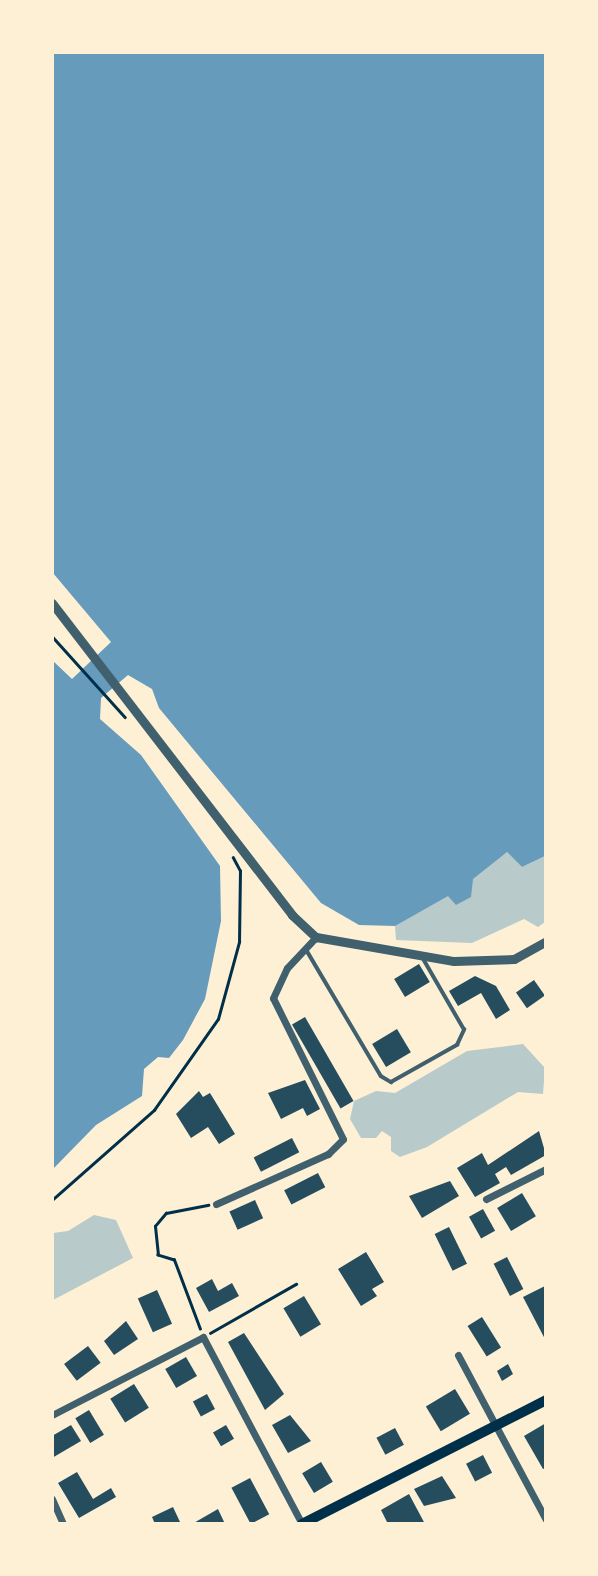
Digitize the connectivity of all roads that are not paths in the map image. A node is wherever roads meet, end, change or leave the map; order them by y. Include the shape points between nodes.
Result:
1 (52, 603) edge
2 (316, 937) junction
3 (545, 941) edge
4 (305, 948) junction
5 (423, 959) junction
6 (545, 1169) edge
7 (486, 1199) dead end
8 (216, 1204) road end
9 (458, 1355) dead end
10 (545, 1400) edge
11 (52, 1415) edge
12 (495, 1424) junction
13 (52, 1499) edge
14 (545, 1520) edge
15 (63, 1524) edge
16 (302, 1524) edge

1 - 2 street via 255,866
2 - 4 street
2 - 5 street
3 - 5 street via 514,959
4 - 5 lane via 381,1076 391,1082 457,1045 464,1030
4 - 8 street via 273,998 343,1139 328,1154
6 - 7 street
9 - 12 street
10 - 12 main road
11 - 16 street via 203,1337
12 - 14 street
12 - 16 main road
13 - 15 street

